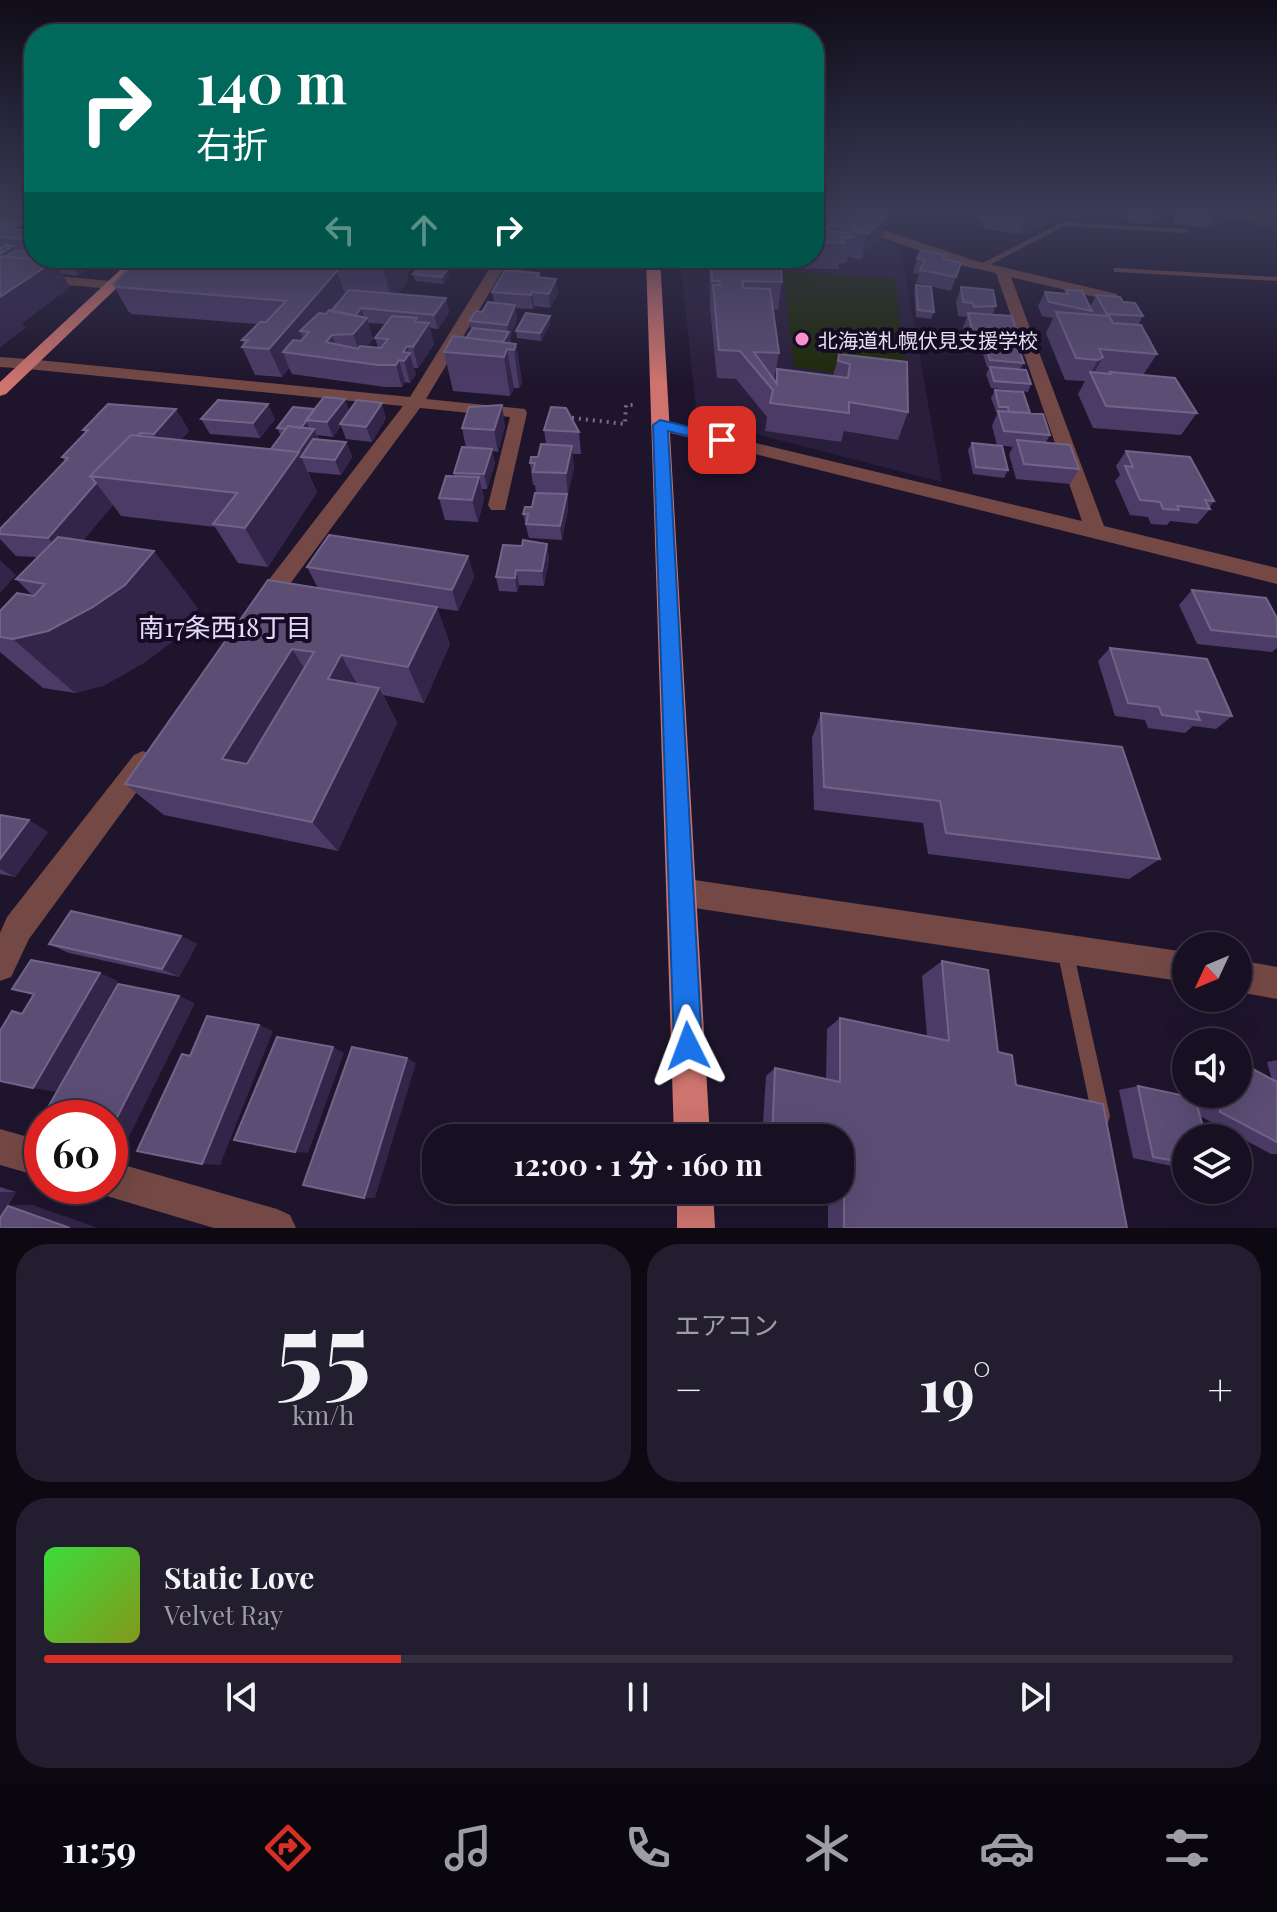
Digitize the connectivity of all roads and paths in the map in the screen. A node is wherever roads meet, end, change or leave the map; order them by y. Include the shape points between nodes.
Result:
1 (130, 268) edge
2 (497, 268) edge
3 (653, 268) edge
4 (991, 268) edge
5 (1117, 270) dead end
6 (1002, 271) junction
7 (0, 275) edge
8 (1277, 279) edge
9 (112, 285) junction
10 (1112, 297) edge
11 (0, 362) edge
12 (28, 364) junction
13 (0, 391) edge
14 (414, 404) junction
15 (626, 405) dead end
16 (560, 416) edge
17 (660, 425) junction
18 (498, 505) dead end
19 (1095, 530) junction
20 (1277, 576) edge
21 (248, 623) edge
22 (152, 750) edge
23 (681, 892) junction
24 (9, 927) edge
25 (1065, 947) junction
26 (1172, 965) edge
27 (0, 966) edge
28 (1252, 979) edge
29 (1277, 983) edge
30 (691, 1124) edge
31 (1106, 1139) edge
32 (0, 1147) edge
33 (24, 1154) edge
34 (128, 1184) edge
35 (695, 1204) edge
36 (277, 1228) edge
37 (696, 1228) edge

1 - 9 main road
2 - 14 street
3 - 17 main road
4 - 6 street
5 - 8 lane
6 - 10 street
6 - 19 street
7 - 9 street
9 - 12 main road
11 - 12 street
12 - 13 main road
12 - 14 street
14 - 18 street via 519,413
14 - 21 street
15 - 16 path via 625,424
17 - 19 street
17 - 23 main road
19 - 20 street
22 - 24 street
23 - 25 street
23 - 30 main road
24 - 27 street
25 - 26 street
25 - 31 lane
28 - 29 street
32 - 33 street
34 - 36 street
35 - 37 main road

